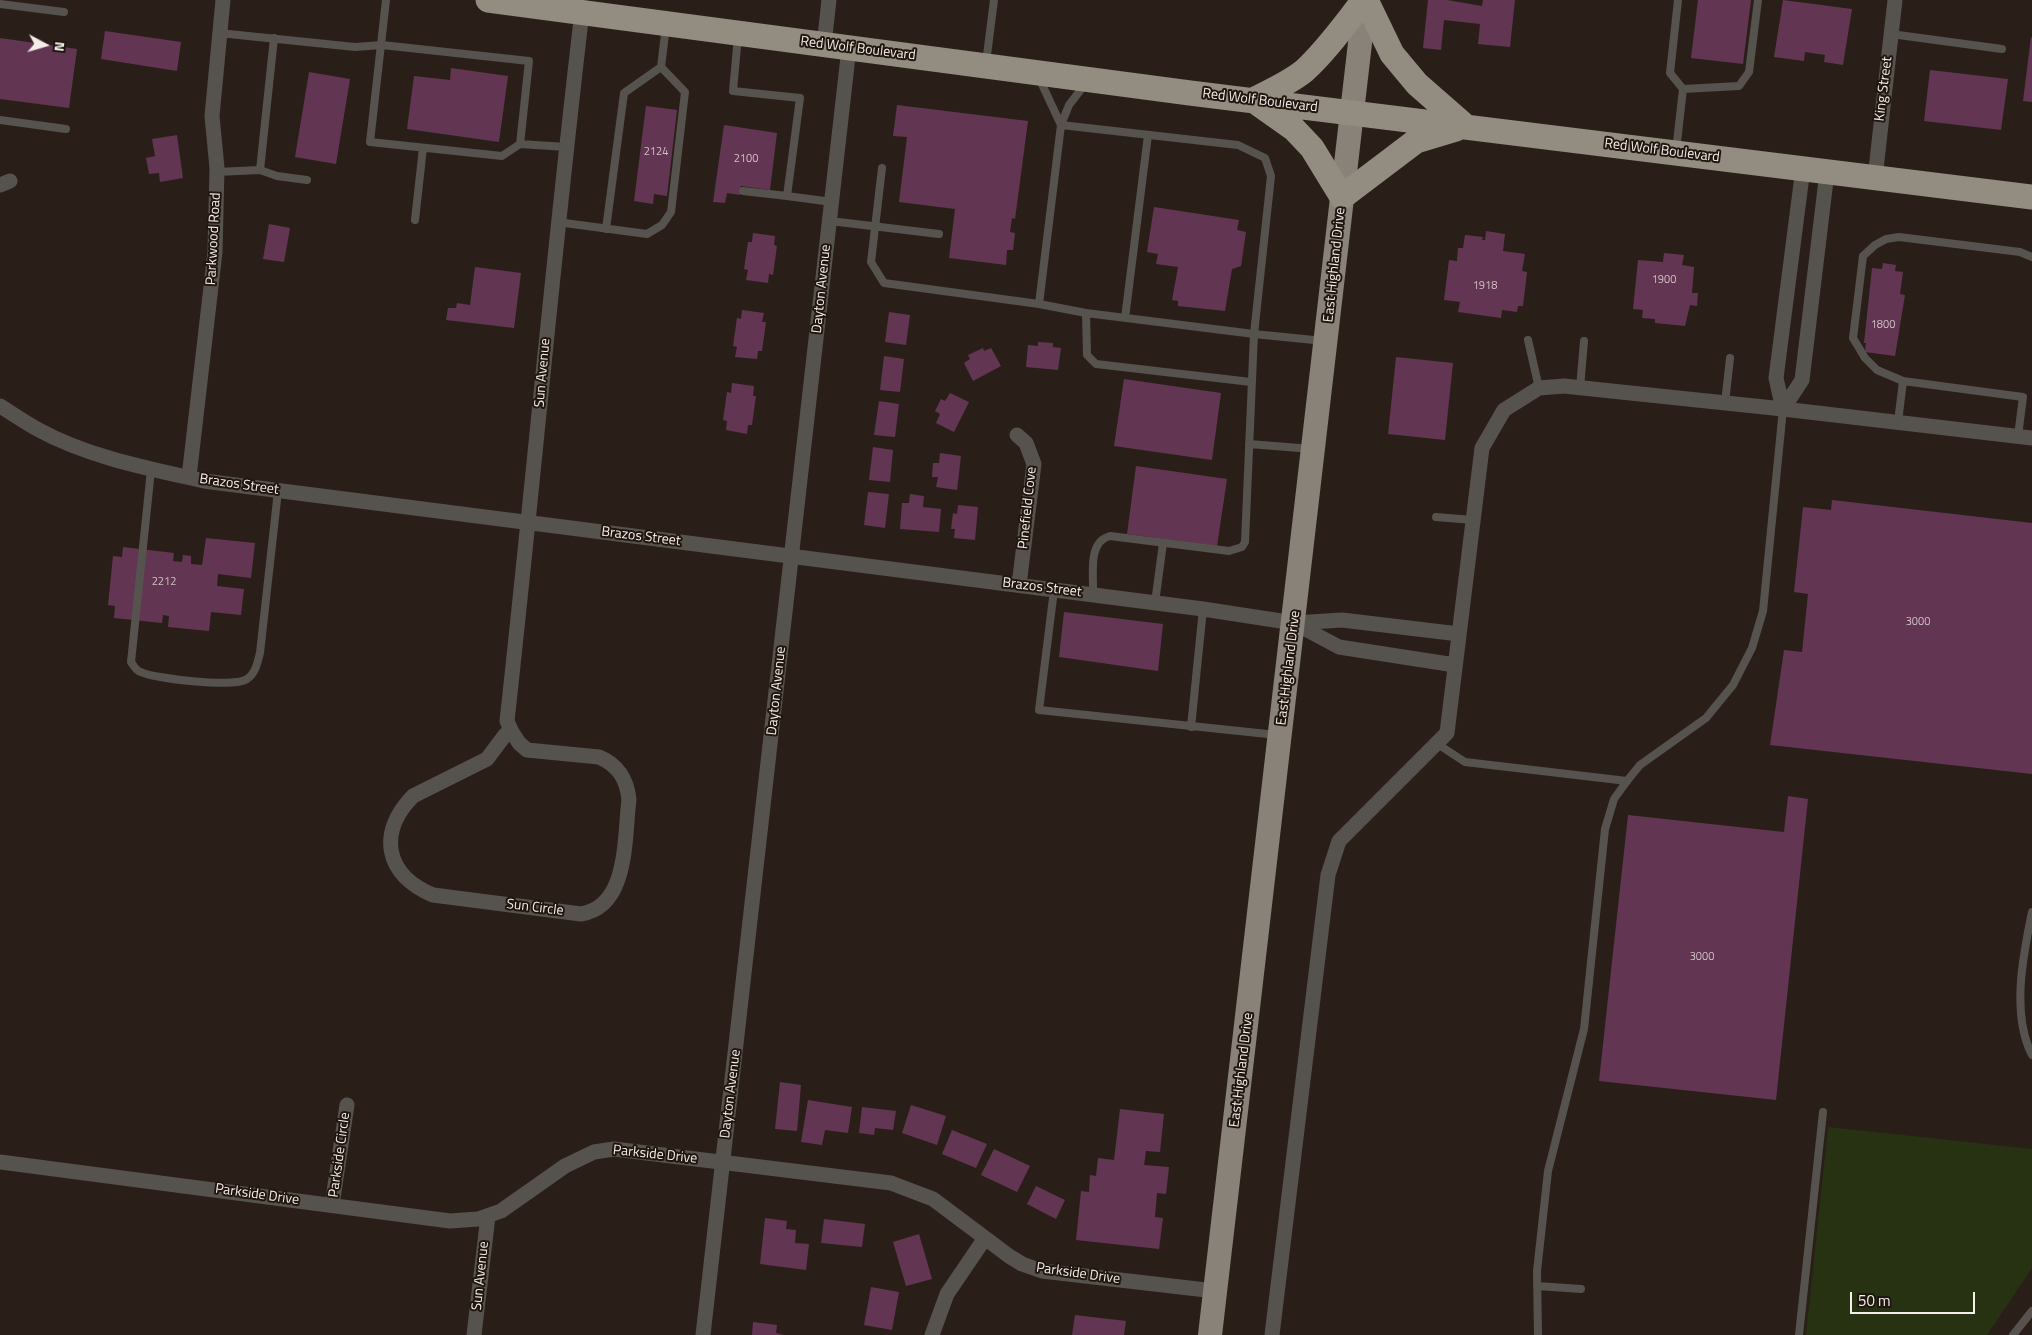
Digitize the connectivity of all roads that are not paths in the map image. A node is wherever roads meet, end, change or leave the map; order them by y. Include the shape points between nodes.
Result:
1 (223, 0) edge
2 (386, 0) edge
3 (489, 0) edge
4 (829, 0) edge
5 (994, 0) edge
6 (1365, 0) edge
7 (1678, 0) edge
8 (1758, 0) edge
9 (1895, 0) edge
10 (0, 4) edge
11 (64, 12) dead end
12 (582, 12) junction
13 (667, 23) junction
14 (220, 33) junction
15 (738, 33) junction
16 (1891, 34) junction
17 (274, 38) junction
18 (382, 45) junction
19 (824, 45) junction
20 (849, 48) junction
21 (2002, 49) dead end
22 (985, 66) junction
23 (661, 67) junction
24 (1035, 72) junction
25 (1090, 79) junction
26 (1684, 89) junction
27 (1254, 100) junction
28 (1352, 111) junction
29 (0, 120) edge
30 (1061, 126) junction
31 (1466, 126) junction
32 (66, 129) dead end
33 (1148, 135) junction
34 (520, 144) junction
35 (566, 147) junction
36 (423, 148) junction
37 (1676, 152) junction
38 (882, 168) dead end
39 (260, 170) junction
40 (1815, 170) junction
41 (217, 172) junction
42 (1875, 178) junction
43 (306, 180) dead end
44 (743, 191) dead end
45 (787, 196) junction
46 (1342, 197) junction
47 (2032, 197) edge
48 (832, 202) junction
49 (415, 220) dead end
50 (557, 222) junction
51 (830, 222) junction
52 (875, 226) junction
53 (606, 229) junction
54 (939, 234) dead end
55 (2032, 257) edge
56 (1039, 304) junction
57 (1086, 313) junction
58 (1125, 318) junction
59 (1254, 334) junction
60 (1528, 340) dead end
61 (1326, 341) junction
62 (1584, 341) dead end
63 (1730, 358) dead end
64 (1903, 381) junction
65 (1251, 382) junction
66 (1539, 388) junction
67 (1580, 388) junction
68 (1726, 403) junction
69 (0, 406) edge
70 (1783, 408) junction
71 (1898, 422) junction
72 (1017, 435) dead end
73 (2025, 437) edge
74 (1249, 444) junction
75 (1314, 449) junction
76 (151, 470) junction
77 (190, 478) junction
78 (278, 490) junction
79 (1436, 517) dead end
80 (1474, 520) junction
81 (529, 524) junction
82 (1163, 543) junction
83 (792, 556) junction
84 (1019, 586) junction
85 (1054, 590) junction
86 (1093, 595) junction
87 (1155, 603) junction
88 (1203, 609) junction
89 (1294, 623) junction
90 (1459, 634) junction
91 (1455, 666) junction
92 (1191, 727) junction
93 (512, 732) junction
94 (1281, 736) junction
95 (1436, 743) junction
96 (1627, 781) junction
97 (2032, 912) edge
98 (2032, 1055) edge
99 (347, 1105) dead end
100 (1823, 1112) dead end
101 (0, 1162) edge
102 (724, 1162) junction
103 (332, 1205) junction
104 (488, 1216) junction
105 (985, 1238) junction
106 (1537, 1286) junction
107 (1581, 1289) dead end
108 (1216, 1291) junction
109 (2032, 1311) edge
110 (474, 1335) edge
111 (703, 1335) edge
112 (932, 1335) edge
113 (1210, 1335) edge
114 (1272, 1335) edge
115 (1538, 1335) edge
116 (1799, 1335) edge
117 (2012, 1335) edge

1 - 14 street, Parkwood Road
2 - 18 lane
3 - 12 highway, Red Wolf Boulevard
4 - 19 street
5 - 22 lane
6 - 27 highway via 1303,71
6 - 28 main road, East Highland Drive
6 - 31 highway via 1392,54 1417,84
7 - 26 lane via 1670,73
8 - 26 lane via 1749,72 1739,86
9 - 16 street, King Street
10 - 11 lane
12 - 13 highway, Red Wolf Boulevard
12 - 35 street, Sun Avenue
13 - 15 highway, Red Wolf Boulevard
13 - 23 lane
14 - 17 lane
14 - 41 street, Parkwood Road via 212,116
15 - 19 highway, Red Wolf Boulevard
15 - 45 lane via 733,91 800,98
16 - 21 lane
16 - 42 street, King Street
17 - 18 lane via 355,47
17 - 39 lane
18 - 34 lane via 529,61
18 - 36 lane via 370,142
19 - 20 highway, Red Wolf Boulevard
20 - 22 highway, Red Wolf Boulevard
20 - 48 street, Dayton Avenue
22 - 24 highway, Red Wolf Boulevard
23 - 53 lane via 624,93
23 - 53 lane via 686,92 671,212 662,225 647,234
24 - 25 highway, Red Wolf Boulevard
24 - 30 lane
25 - 27 highway, Red Wolf Boulevard
25 - 30 lane via 1069,105
26 - 37 lane
27 - 28 highway, Red Wolf Boulevard
27 - 46 highway via 1294,129 1312,148
28 - 31 highway, Red Wolf Boulevard
28 - 46 main road, East Highland Drive
29 - 32 lane
30 - 33 lane
30 - 56 lane
31 - 37 highway, Red Wolf Boulevard
31 - 46 highway via 1416,141
33 - 58 lane
33 - 59 lane via 1238,145 1265,158 1271,176
34 - 35 lane
34 - 36 lane via 502,156
35 - 50 street, Sun Avenue
36 - 49 lane
37 - 40 highway, Red Wolf Boulevard
38 - 52 lane
39 - 41 lane
39 - 43 lane
40 - 42 highway, Red Wolf Boulevard
40 - 70 street via 1776,378
40 - 70 street via 1802,380
41 - 77 street, Parkwood Road via 215,252
42 - 47 highway, Red Wolf Boulevard
44 - 45 lane
45 - 48 lane
46 - 61 main road, East Highland Drive
48 - 51 street, Dayton Avenue
50 - 53 lane
50 - 81 street, Sun Avenue
51 - 52 lane
51 - 83 street, Dayton Avenue
52 - 54 lane
52 - 56 lane via 871,262 884,283
55 - 64 lane via 2020,252 1899,237 1874,245 1863,256 1852,338 1877,370
56 - 57 lane
57 - 58 lane
57 - 65 lane via 1087,355 1096,364
58 - 59 lane
59 - 61 lane
59 - 65 lane
60 - 66 lane
61 - 75 main road, East Highland Drive
62 - 67 lane
63 - 68 lane
64 - 71 lane
64 - 73 lane via 2023,397
65 - 74 lane
66 - 67 street
66 - 80 street via 1504,410 1482,448
67 - 68 street
68 - 70 street
69 - 76 street, Brazos Street via 60,440
70 - 71 street
70 - 96 lane via 1762,611 1752,648 1733,685 1706,718 1640,765
71 - 73 street
72 - 84 street, Pinefield Cove via 1026,443 1034,464
74 - 75 lane
74 - 82 lane via 1242,547 1229,551
75 - 89 main road, East Highland Drive
76 - 77 street, Brazos Street
76 - 78 lane via 131,662 138,672 154,677 233,684 246,680 255,670 260,653
77 - 78 street, Brazos Street
78 - 81 street, Brazos Street
79 - 80 lane
80 - 90 street
81 - 83 street, Brazos Street
81 - 93 street, Sun Avenue via 507,721
82 - 86 lane via 1110,536 1102,538 1094,548
82 - 87 lane
83 - 84 street, Brazos Street
83 - 102 street, Dayton Avenue
84 - 85 street, Brazos Street
85 - 86 street, Brazos Street
85 - 92 lane via 1039,710
86 - 87 street, Brazos Street
87 - 88 street, Brazos Street
88 - 89 street, Brazos Street
88 - 92 lane
89 - 90 street via 1342,620
89 - 91 street via 1339,647
89 - 94 main road, East Highland Drive
90 - 91 street
91 - 95 street via 1447,733
92 - 94 lane
93 - 93 street, Sun Circle via 519,744 528,750 599,757 621,773 629,800 619,882 612,896 599,909 581,914 433,895 416,888 396,867 390,835 395,820 409,801 487,759 505,735
94 - 108 main road, East Highland Drive
95 - 96 lane via 1465,762
95 - 114 street via 1339,841 1328,875
96 - 106 lane via 1614,799 1605,829 1584,1029 1548,1171 1536,1270
97 - 98 lane via 2020,994 2027,1044
99 - 103 street, Parkside Circle
100 - 116 lane
101 - 103 street, Parkside Drive
102 - 104 street, Parkside Drive via 614,1149 594,1152 565,1166 501,1211
102 - 105 street, Parkside Drive via 891,1183 933,1199
102 - 111 street, Dayton Avenue
103 - 104 street, Parkside Drive via 450,1221
104 - 110 street, Sun Avenue
105 - 108 street, Parkside Drive via 1022,1264 1042,1271
105 - 112 street via 947,1294
106 - 107 lane
106 - 115 lane
108 - 113 main road, East Highland Drive
109 - 117 lane

